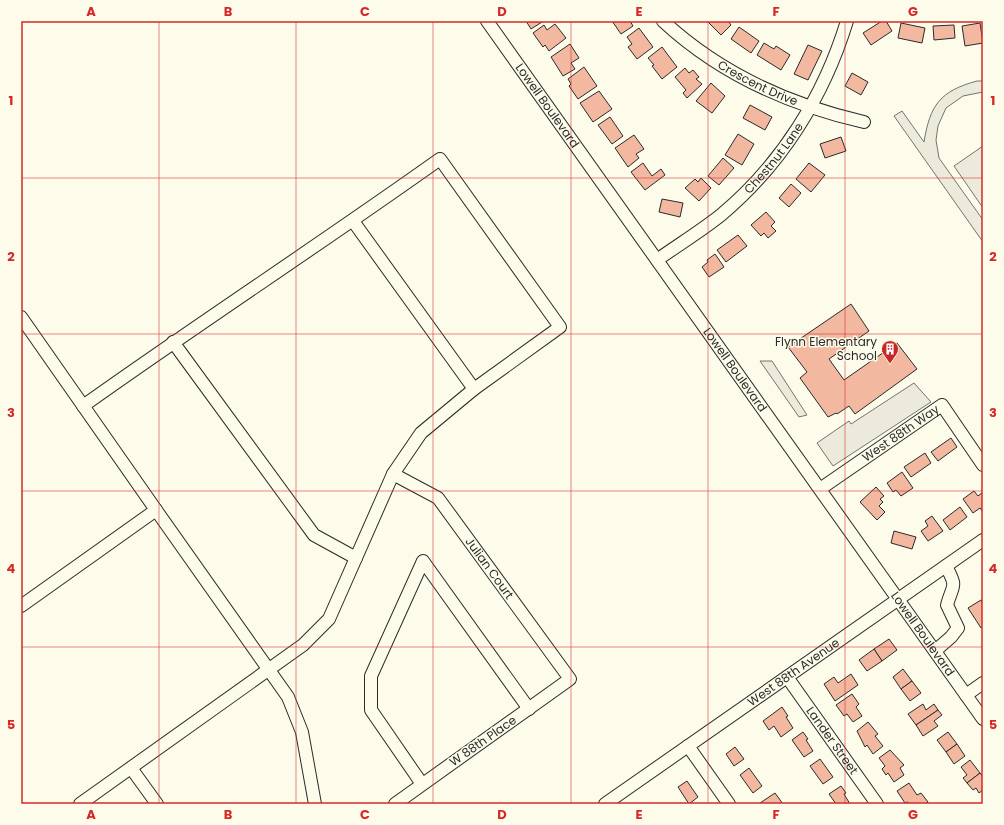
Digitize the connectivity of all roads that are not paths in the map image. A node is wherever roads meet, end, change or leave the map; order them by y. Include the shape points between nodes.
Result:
1 (487, 21) edge
2 (663, 21) edge
3 (847, 21) edge
4 (810, 108) junction
5 (864, 122) dead end
6 (353, 221) junction
7 (657, 260) junction
8 (21, 317) edge
9 (173, 342) junction
10 (474, 389) junction
11 (84, 406) junction
12 (983, 465) edge
13 (393, 474) junction
14 (820, 489) junction
15 (156, 510) junction
16 (983, 540) edge
17 (356, 558) junction
18 (946, 566) junction
19 (898, 599) junction
20 (21, 606) edge
21 (934, 651) junction
22 (269, 670) junction
23 (787, 677) junction
24 (570, 679) joint
25 (983, 683) edge
26 (966, 695) junction
27 (529, 709) junction
28 (983, 719) edge
29 (688, 746) junction
30 (131, 768) junction
31 (422, 784) junction
32 (80, 804) edge
33 (157, 804) edge
34 (315, 804) edge
35 (395, 804) edge
36 (605, 804) edge
37 (729, 804) edge
38 (877, 804) edge

1 - 7 street, Lowell Boulevard
2 - 4 street, Crescent Drive via 703,54 737,75
3 - 4 street, Chestnut Lane via 831,67
4 - 5 street, Crescent Drive
4 - 7 street, Chestnut Lane via 786,147 736,202 703,229
6 - 9 street
6 - 10 street
6 - 10 street via 440,159 560,327
7 - 14 street, Lowell Boulevard
8 - 11 street
9 - 11 street
9 - 17 street via 314,536
10 - 13 street via 421,433
11 - 15 street
12 - 14 street, West 88th Way via 942,405
13 - 17 street
13 - 24 street, Julian Court via 438,498
14 - 19 street, Lowell Boulevard
15 - 20 street
15 - 22 street
16 - 18 street, West 88th Avenue
17 - 22 street via 329,618 303,645
18 - 19 street, West 88th Avenue
18 - 21 street via 954,581 946,605 958,628
19 - 21 street, Lowell Boulevard
19 - 23 street, West 88th Avenue
21 - 26 street, Lowell Boulevard
22 - 30 street
22 - 34 street via 288,697 302,732
23 - 29 street, West 88th Avenue
23 - 38 street, Lander Street
24 - 27 street, W 88th Place
25 - 26 street
26 - 28 street, Lowell Boulevard
27 - 31 street, W 88th Place
27 - 31 street via 423,562 371,676 371,710
29 - 36 street, West 88th Avenue
29 - 37 street
30 - 32 street
30 - 33 street
31 - 35 street, W 88th Place

